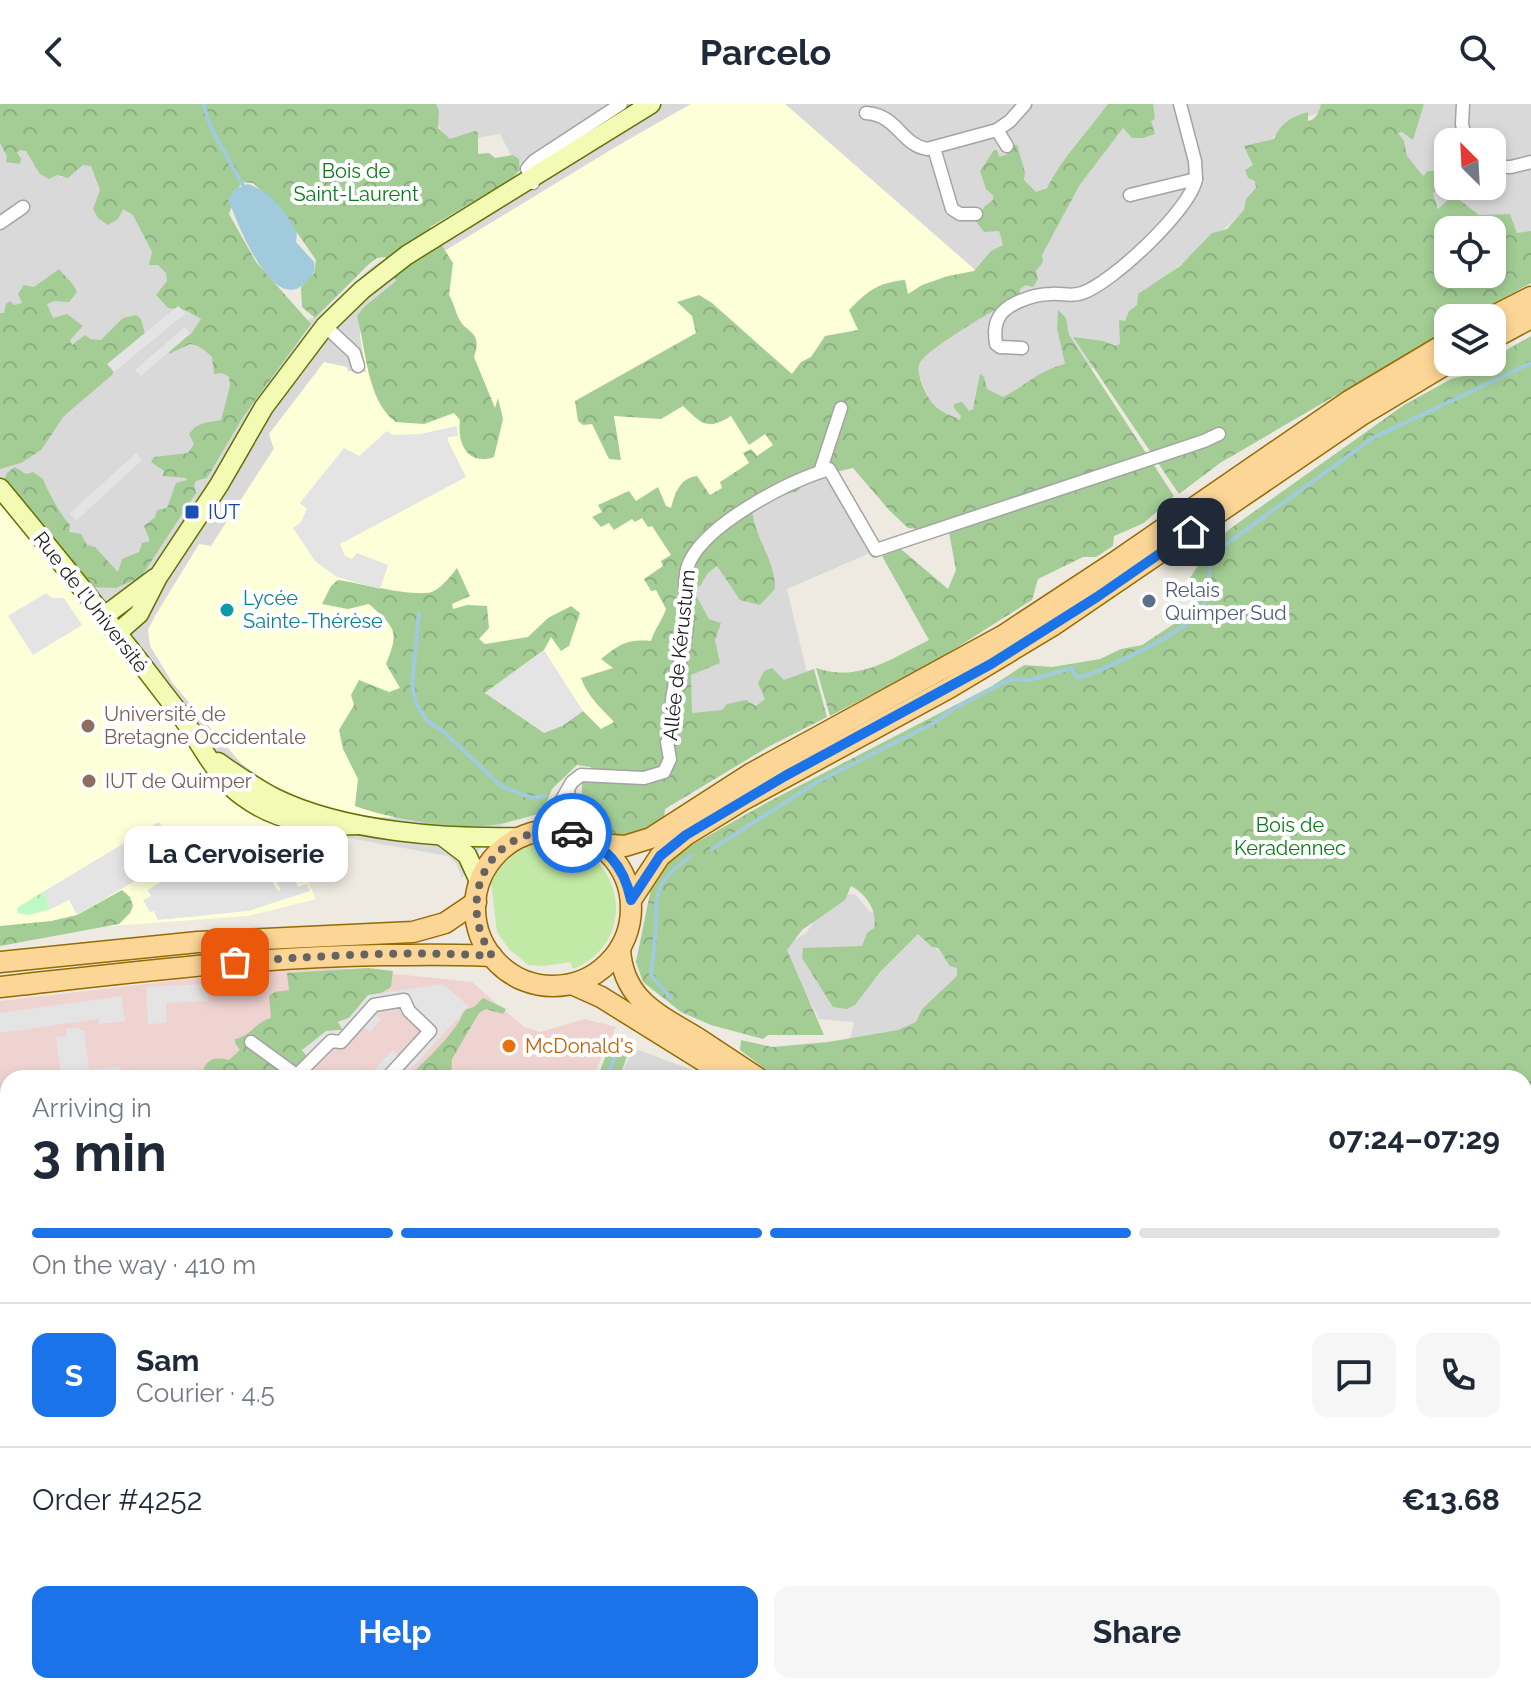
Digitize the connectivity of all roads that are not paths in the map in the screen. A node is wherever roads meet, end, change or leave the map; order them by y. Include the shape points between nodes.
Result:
1 (621, 104) edge
2 (1025, 104) edge
3 (1180, 104) edge
4 (1463, 104) edge
5 (653, 106) edge
6 (866, 113) dead end
7 (1463, 128) edge
8 (997, 130) junction
9 (1007, 146) dead end
10 (934, 148) junction
11 (1531, 162) edge
12 (1506, 167) edge
13 (1196, 179) junction
14 (532, 182) junction
15 (1130, 195) dead end
16 (23, 207) dead end
17 (976, 214) dead end
18 (0, 223) edge
19 (1531, 297) edge
20 (1506, 310) edge
21 (1531, 318) edge
22 (329, 330) junction
23 (1506, 331) edge
24 (1022, 348) dead end
25 (1434, 350) edge
26 (358, 366) dead end
27 (1434, 372) edge
28 (841, 408) dead end
29 (1219, 434) dead end
30 (820, 472) junction
31 (0, 488) edge
32 (158, 577) junction
33 (103, 617) junction
34 (116, 634) junction
35 (568, 791) junction
36 (544, 831) junction
37 (574, 833) junction
38 (439, 835) junction
39 (523, 837) junction
40 (598, 844) junction
41 (479, 881) junction
42 (631, 900) junction
43 (476, 902) junction
44 (620, 949) junction
45 (492, 956) junction
46 (0, 962) edge
47 (572, 984) junction
48 (0, 987) edge
49 (251, 1042) dead end
50 (282, 1070) edge
51 (302, 1070) edge
52 (394, 1070) edge
53 (718, 1070) edge
54 (746, 1070) edge

1 - 14 street via 534,161 527,169
2 - 8 street
3 - 13 street
4 - 7 street
5 - 14 street
6 - 10 street via 881,114 921,149
8 - 9 street
8 - 10 street
10 - 17 street via 950,205 960,214
11 - 12 street
13 - 15 street
13 - 24 street via 1188,200 1111,278 1080,294 1047,294 1002,313 996,344
14 - 22 street via 407,255 362,290
16 - 18 street
19 - 20 main road
21 - 23 main road
22 - 26 street via 354,353
22 - 32 street via 299,358 264,407
25 - 40 main road via 1336,410 1004,635 752,773 651,838 625,846
27 - 42 main road via 1360,416 1040,634 686,835 660,856
28 - 30 street
29 - 30 street via 876,550 829,469
30 - 35 street, Allée de Kérustum via 747,507 689,563 687,622 664,772 644,778 585,774
31 - 33 street, Rue de l'Université
32 - 33 street
32 - 34 street via 139,614
33 - 34 street, Rue de l'Université
34 - 38 street, Rue de l'Université via 234,790 274,814 319,825
35 - 36 street
35 - 37 street
36 - 37 main road
36 - 39 main road
37 - 40 main road
38 - 39 street, Rue de l'Université
38 - 41 street via 467,855
39 - 41 main road via 496,855
40 - 42 main road via 620,868
41 - 43 main road
42 - 44 main road via 630,925
43 - 45 main road via 479,931
43 - 46 main road via 451,920 413,932 213,941
44 - 47 main road via 599,971
44 - 54 main road via 627,982 646,1006
45 - 47 main road via 528,982
45 - 48 main road via 310,957
47 - 53 main road
49 - 50 street
51 - 52 street via 331,1041 341,1042 374,1005 404,1000 430,1031

